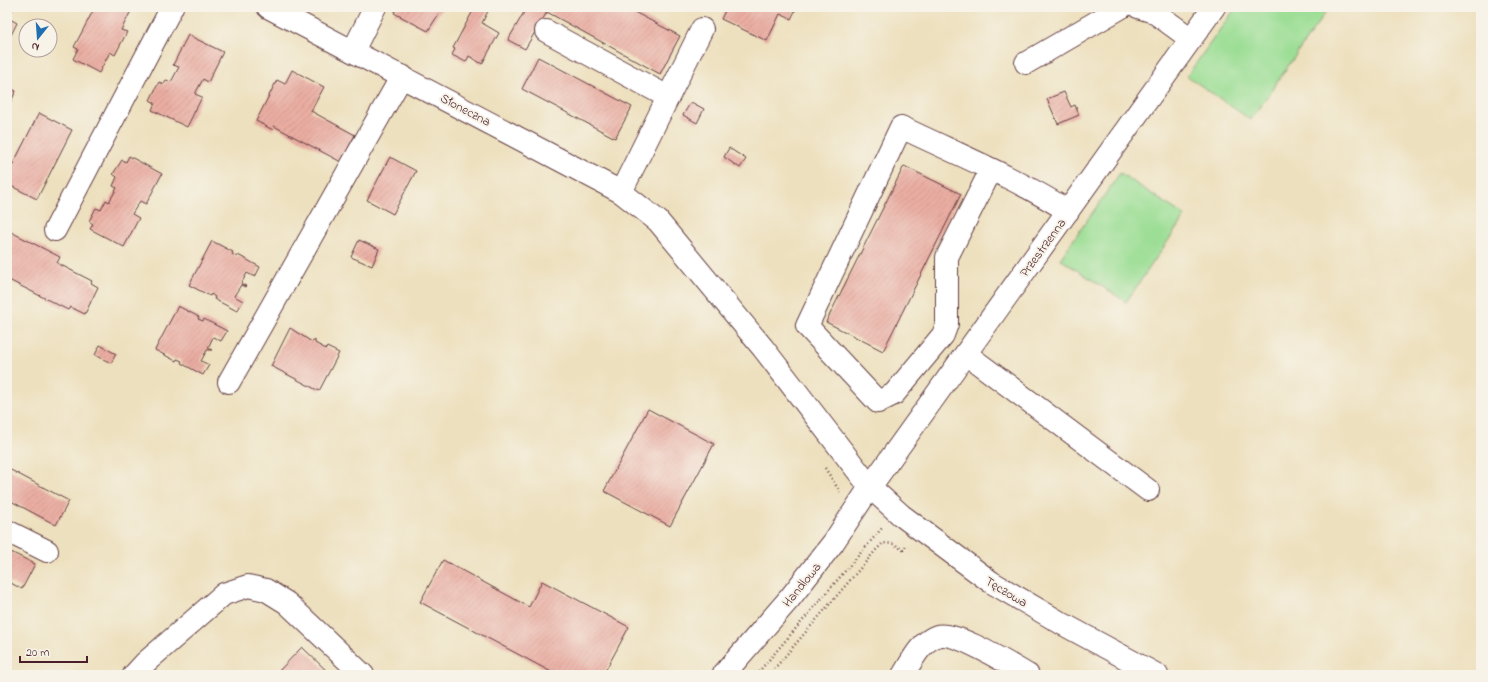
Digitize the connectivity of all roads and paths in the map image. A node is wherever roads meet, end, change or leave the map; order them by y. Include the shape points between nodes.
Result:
1 (172, 7) edge
2 (268, 7) edge
3 (375, 7) edge
4 (1122, 7) edge
5 (1138, 7) edge
6 (1214, 7) edge
7 (702, 29) dead end
8 (546, 31) dead end
9 (1191, 39) junction
10 (353, 51) junction
11 (1026, 63) dead end
12 (402, 76) junction
13 (668, 97) junction
14 (991, 170) junction
15 (621, 192) junction
16 (1068, 211) junction
17 (658, 221) joint
18 (55, 230) dead end
19 (966, 354) junction
20 (229, 382) dead end
21 (824, 466) dead end
22 (870, 487) junction
23 (1148, 490) dead end
24 (843, 498) dead end
25 (882, 528) dead end
26 (7, 530) edge
27 (907, 545) dead end
28 (47, 551) dead end
29 (134, 675) edge
30 (363, 675) edge
31 (723, 675) edge
32 (756, 675) edge
33 (769, 675) edge
34 (903, 675) edge
35 (1028, 675) edge
36 (1157, 675) edge

1 - 18 street
2 - 10 street, Słoneczna
3 - 10 street
4 - 11 street
5 - 9 street via 1154,12
6 - 9 street, Przestrzenna
7 - 13 street
8 - 13 street
9 - 16 street, Przestrzenna
10 - 12 street, Słoneczna
12 - 15 street, Słoneczna
12 - 20 street
13 - 15 street
14 - 14 street via 901,127 807,326 878,402 894,394 943,335 947,324 947,257
14 - 16 street
15 - 17 street, Słoneczna
16 - 19 street, Przestrzenna
17 - 22 street, Tęczowa via 763,348
19 - 22 street, Przestrzenna
19 - 23 street
21 - 24 path
22 - 31 street, Handlowa via 833,543 790,598
22 - 36 street, Tęczowa via 901,515 991,582
25 - 32 path
26 - 28 street
27 - 33 path via 902,550 894,544 883,543
29 - 30 street via 224,594 248,586 266,590 287,603
34 - 35 street via 926,642 937,636 949,635

